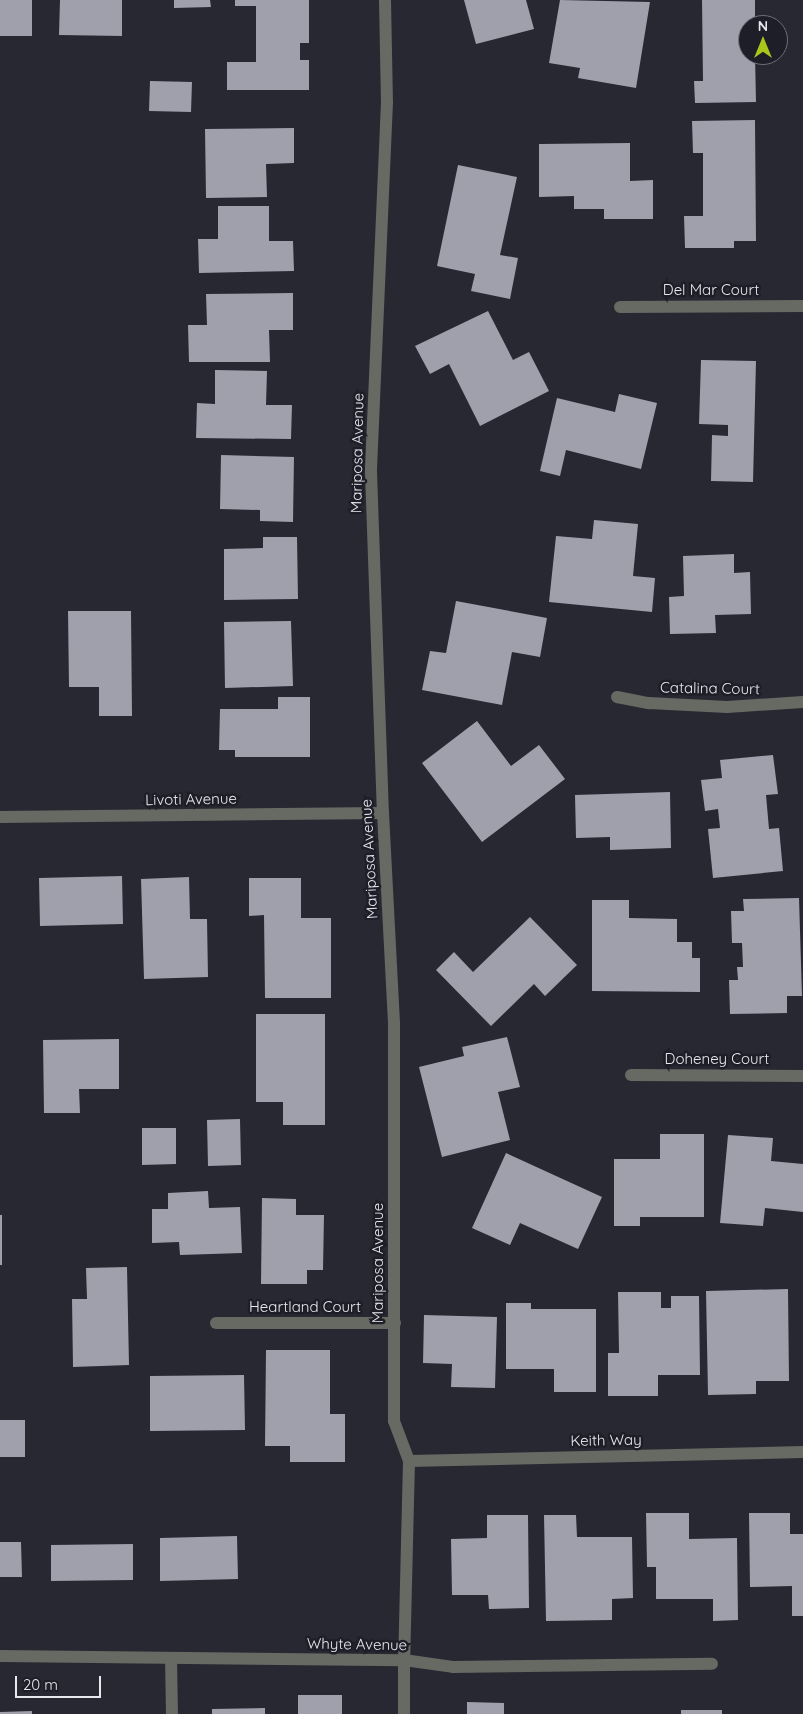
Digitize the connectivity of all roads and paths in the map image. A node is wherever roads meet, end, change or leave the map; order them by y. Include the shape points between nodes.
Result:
1 (385, 0) edge
2 (803, 306) edge
3 (620, 307) dead end
4 (617, 697) dead end
5 (803, 702) edge
6 (383, 813) junction
7 (0, 817) edge
8 (631, 1075) dead end
9 (803, 1076) edge
10 (395, 1322) junction
11 (216, 1324) dead end
12 (803, 1452) edge
13 (409, 1461) junction
14 (0, 1656) edge
15 (172, 1658) junction
16 (404, 1660) junction
17 (712, 1664) dead end
18 (172, 1714) edge
19 (404, 1714) edge

1 - 6 street, Mariposa Avenue via 387,102 371,472
2 - 3 street, Del Mar Court
4 - 5 street, Catalina Court via 649,703 726,707
6 - 7 street, Livoti Avenue
6 - 10 street, Mariposa Avenue via 394,1023
8 - 9 street, Doheney Court
10 - 11 street, Heartland Court
10 - 13 street, Mariposa Avenue via 394,1421
12 - 13 street, Keith Way
13 - 16 street, Mariposa Avenue
14 - 15 street, Whyte Avenue
15 - 16 street, Whyte Avenue
15 - 18 street
16 - 17 street, Whyte Avenue via 453,1667
16 - 19 street, Mariposa Avenue

